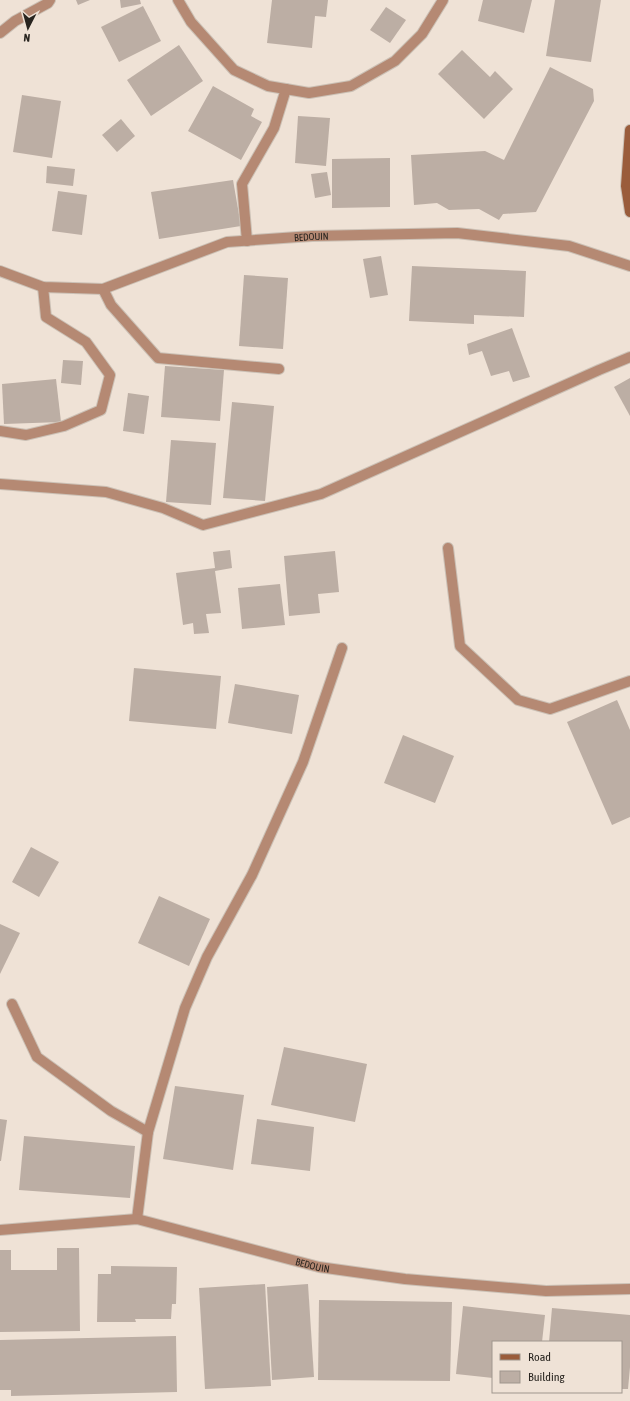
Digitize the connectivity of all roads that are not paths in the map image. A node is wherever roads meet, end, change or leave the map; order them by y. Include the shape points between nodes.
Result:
1 (50, 0) edge
2 (178, 0) edge
3 (443, 0) edge
4 (0, 33) edge
5 (286, 89) junction
6 (630, 130) edge
7 (630, 212) edge
8 (247, 241) junction
9 (630, 266) edge
10 (0, 271) edge
11 (44, 287) junction
12 (103, 289) junction
13 (630, 357) edge
14 (279, 369) dead end
15 (0, 431) edge
16 (0, 484) edge
17 (448, 548) dead end
18 (342, 648) dead end
19 (630, 681) edge
20 (12, 1004) dead end
21 (148, 1132) junction
22 (137, 1218) junction
23 (0, 1230) edge
24 (630, 1289) edge

1 - 4 street
2 - 5 street via 191,22 234,70 268,86
3 - 5 street via 422,34 395,61 351,86 309,93
5 - 8 street via 274,128 242,184
6 - 7 main road via 626,186
8 - 9 street, BEDOUIN via 457,232 569,246
8 - 12 street, BEDOUIN via 226,242
10 - 11 street, BEDOUIN
11 - 12 street, BEDOUIN
11 - 15 street via 46,317 86,342 110,375 101,410 64,426 26,435
12 - 14 street via 111,306 158,358
13 - 16 street via 321,494 203,525 163,508 106,492
17 - 19 street via 460,646 518,700 550,709
18 - 21 street via 303,762 252,875 207,957 185,1008
20 - 21 street via 37,1057 111,1111
21 - 22 street
22 - 23 street, BEDOUIN
22 - 24 street, BEDOUIN via 319,1267 405,1279 546,1290

